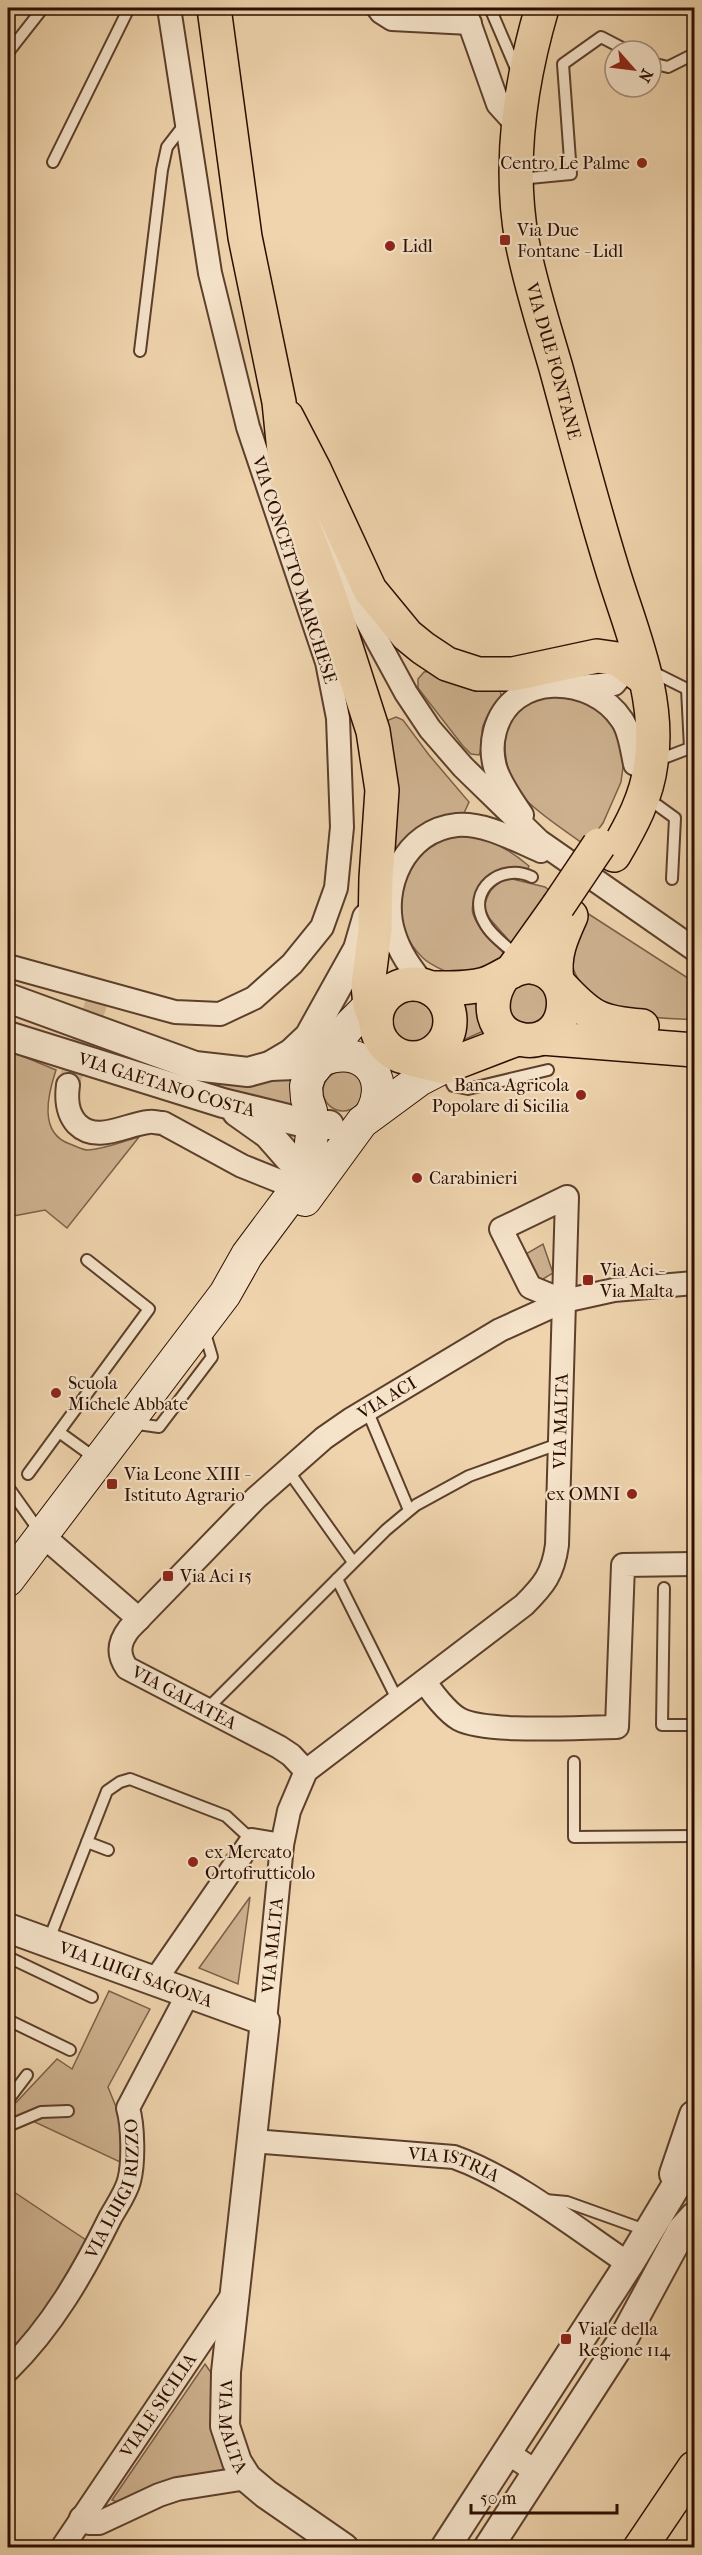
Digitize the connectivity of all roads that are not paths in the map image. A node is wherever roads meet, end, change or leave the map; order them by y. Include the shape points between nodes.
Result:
1 (43, 8) edge
2 (129, 8) edge
3 (170, 8) edge
4 (214, 8) edge
5 (378, 8) edge
6 (490, 8) edge
7 (542, 8) edge
8 (467, 15) edge
9 (605, 39) edge
10 (10, 51) dead end
11 (694, 54) edge
12 (663, 66) edge
13 (523, 85) junction
14 (187, 122) junction
15 (519, 126) junction
16 (53, 162) dead end
17 (517, 179) junction
18 (140, 351) dead end
19 (279, 402) junction
20 (634, 656) junction
21 (574, 674) junction
22 (643, 764) junction
23 (644, 795) junction
24 (539, 842) junction
25 (607, 850) junction
26 (569, 863) junction
27 (532, 877) dead end
28 (376, 878) junction
29 (672, 879) dead end
30 (564, 911) junction
31 (694, 949) edge
32 (8, 966) edge
33 (511, 969) junction
34 (559, 983) junction
35 (427, 987) junction
36 (8, 998) edge
37 (378, 1006) junction
38 (694, 1030) edge
39 (8, 1036) edge
40 (530, 1038) junction
41 (694, 1050) edge
42 (428, 1061) junction
43 (320, 1062) junction
44 (270, 1066) junction
45 (548, 1070) dead end
46 (68, 1085) tunnel mouth
47 (223, 1103) junction
48 (367, 1118) junction
49 (318, 1120) junction
50 (300, 1182) junction
51 (87, 1260) dead end
52 (694, 1283) edge
53 (225, 1294) junction
54 (564, 1301) junction
55 (367, 1410) junction
56 (59, 1432) junction
57 (561, 1443) junction
58 (98, 1460) junction
59 (287, 1469) junction
60 (28, 1474) dead end
61 (8, 1487) edge
62 (8, 1503) edge
63 (22, 1508) junction
64 (409, 1510) junction
65 (42, 1535) junction
66 (353, 1562) junction
67 (694, 1564) edge
68 (336, 1579) junction
69 (8, 1580) edge
70 (664, 1588) dead end
71 (139, 1619) junction
72 (425, 1681) junction
73 (398, 1701) junction
74 (206, 1710) junction
75 (694, 1725) edge
76 (574, 1762) dead end
77 (306, 1771) junction
78 (694, 1836) edge
79 (252, 1840) junction
80 (87, 1842) junction
81 (282, 1845) junction
82 (108, 1850) dead end
83 (8, 1928) edge
84 (48, 1943) junction
85 (8, 1957) edge
86 (154, 1982) junction
87 (188, 1994) junction
88 (92, 1996) dead end
89 (8, 2020) edge
90 (265, 2021) junction
91 (70, 2050) dead end
92 (27, 2075) dead end
93 (8, 2100) edge
94 (68, 2111) dead end
95 (694, 2115) edge
96 (8, 2126) edge
97 (252, 2141) junction
98 (694, 2156) edge
99 (530, 2198) junction
100 (694, 2217) edge
101 (654, 2223) junction
102 (629, 2264) junction
103 (235, 2291) junction
104 (8, 2370) edge
105 (507, 2453) junction
106 (694, 2468) edge
107 (537, 2473) junction
108 (248, 2478) junction
109 (694, 2497) edge
110 (81, 2518) junction
111 (62, 2547) edge
112 (344, 2547) edge
113 (445, 2547) edge
114 (488, 2547) edge
115 (640, 2547) edge
116 (658, 2547) edge

1 - 10 lane
2 - 16 lane
3 - 14 street, VIA CONCETTO MARCHESE
4 - 19 main road via 245,237
5 - 8 street via 392,19
6 - 13 lane
7 - 13 main road, VIA DUE FONTANE
8 - 15 street via 498,104
9 - 17 lane via 601,37 563,64 571,174
11 - 12 lane
13 - 15 main road, VIA DUE FONTANE
14 - 18 lane via 167,147 162,170
14 - 32 street, VIA CONCETTO MARCHESE via 210,273 248,427 327,662 338,718 342,827 336,888 322,927 292,964 254,998 220,1014 175,1012
15 - 17 main road, VIA DUE FONTANE
17 - 20 main road, VIA DUE FONTANE via 522,240
19 - 21 main road via 370,590 406,636 447,664 478,674
19 - 24 street via 302,478 341,569 406,693 463,767
19 - 28 main road via 286,481 330,597 373,730 382,790
20 - 21 main road
20 - 21 street via 614,684
20 - 22 main road, VIA DUE FONTANE via 652,708
21 - 22 street via 623,721
21 - 24 street via 513,699 499,718 492,742 495,766 507,793
22 - 23 main road, VIA DUE FONTANE
22 - 25 main road, VIA DUE FONTANE via 628,788
23 - 25 main road, VIA DUE FONTANE via 633,823
23 - 29 lane via 675,818
24 - 26 street
25 - 30 main road, bridge
26 - 31 street
26 - 35 street via 493,831 470,826 436,831 415,844 395,873 390,908 393,931 405,960
27 - 33 lane via 518,872 496,876 482,893 481,914
28 - 37 main road via 368,985
28 - 44 street via 358,949 309,1037
30 - 33 main road
30 - 34 main road via 555,967
33 - 34 main road via 530,967 549,973
33 - 35 main road via 483,985
33 - 40 main road via 495,987 493,1012 506,1033
34 - 38 main road via 580,1007 611,1024
34 - 40 main road via 564,998 560,1022 552,1031
35 - 37 main road via 406,984
35 - 42 main road via 440,996 450,1020 448,1033
36 - 44 street, VIA GAETANO COSTA via 195,1066 248,1072
37 - 42 main road via 383,1043 391,1051
37 - 43 main road via 350,1025
39 - 47 street, VIA GAETANO COSTA
40 - 41 main road
40 - 42 main road
42 - 45 lane via 453,1086 468,1089
42 - 48 main road
43 - 44 street
43 - 48 main road via 347,1054 370,1066 379,1090 377,1103
43 - 49 main road via 306,1086 307,1099
46 - 50 street via 70,1116 82,1129 102,1133 149,1122 163,1123 242,1167
47 - 49 street, VIA GAETANO COSTA
47 - 50 street via 268,1134
48 - 49 main road via 340,1128
48 - 53 main road via 258,1264
49 - 50 main road
50 - 53 main road via 247,1255
51 - 56 lane via 149,1309
52 - 54 street, VIA ACI via 614,1290
53 - 58 main road
54 - 54 street, VIA MALTA via 567,1197 501,1229 530,1287
54 - 55 street, VIA ACI via 500,1330
54 - 57 street, VIA MALTA
55 - 59 street, VIA ACI
55 - 64 lane
56 - 58 lane
56 - 60 lane
57 - 64 lane via 469,1476
57 - 72 street, VIA MALTA via 554,1568 524,1605
58 - 65 main road
59 - 66 lane
59 - 71 street, VIA ACI
61 - 63 lane
62 - 63 lane
63 - 65 lane
64 - 66 lane
65 - 69 main road
65 - 71 street
66 - 68 lane
67 - 72 street via 623,1565 617,1727 486,1727 458,1719
68 - 73 lane
68 - 74 lane
70 - 75 lane via 662,1725
71 - 74 street, VIA GALATEA via 121,1645 122,1661 127,1668
72 - 73 street, VIA MALTA
73 - 77 street, VIA MALTA
74 - 77 street, VIA GALATEA via 279,1747
76 - 78 lane via 574,1837
77 - 81 street, VIA MALTA via 289,1811
79 - 80 lane via 226,1816 130,1779 107,1791
79 - 81 street
79 - 86 street
80 - 82 lane
80 - 84 lane
81 - 90 street, VIA MALTA
83 - 84 street, VIA LUIGI SAGONA
84 - 86 street, VIA LUIGI SAGONA
85 - 88 lane
86 - 87 street, VIA LUIGI SAGONA
87 - 90 street, VIA LUIGI SAGONA
87 - 104 street, VIA LUIGI RIZZO via 128,2108 133,2123 129,2181 94,2252 57,2313 32,2347
89 - 91 lane
90 - 97 street, VIA MALTA
92 - 93 lane
94 - 96 lane via 41,2112
95 - 101 street
97 - 99 street, VIA ISTRIA via 454,2157 475,2164
97 - 103 street, VIA MALTA
98 - 101 street
99 - 101 lane via 567,2202
99 - 102 street, VIA ISTRIA
100 - 107 street via 682,2230 622,2341
101 - 102 street
102 - 105 street
103 - 108 street, VIA MALTA via 225,2426 237,2462
103 - 110 street, VIALE SICILIA
105 - 107 street
105 - 113 street
106 - 115 main road
107 - 114 street
108 - 110 street via 177,2489 99,2523
108 - 112 street, VIA MALTA
109 - 116 main road
110 - 111 street, VIALE SICILIA

